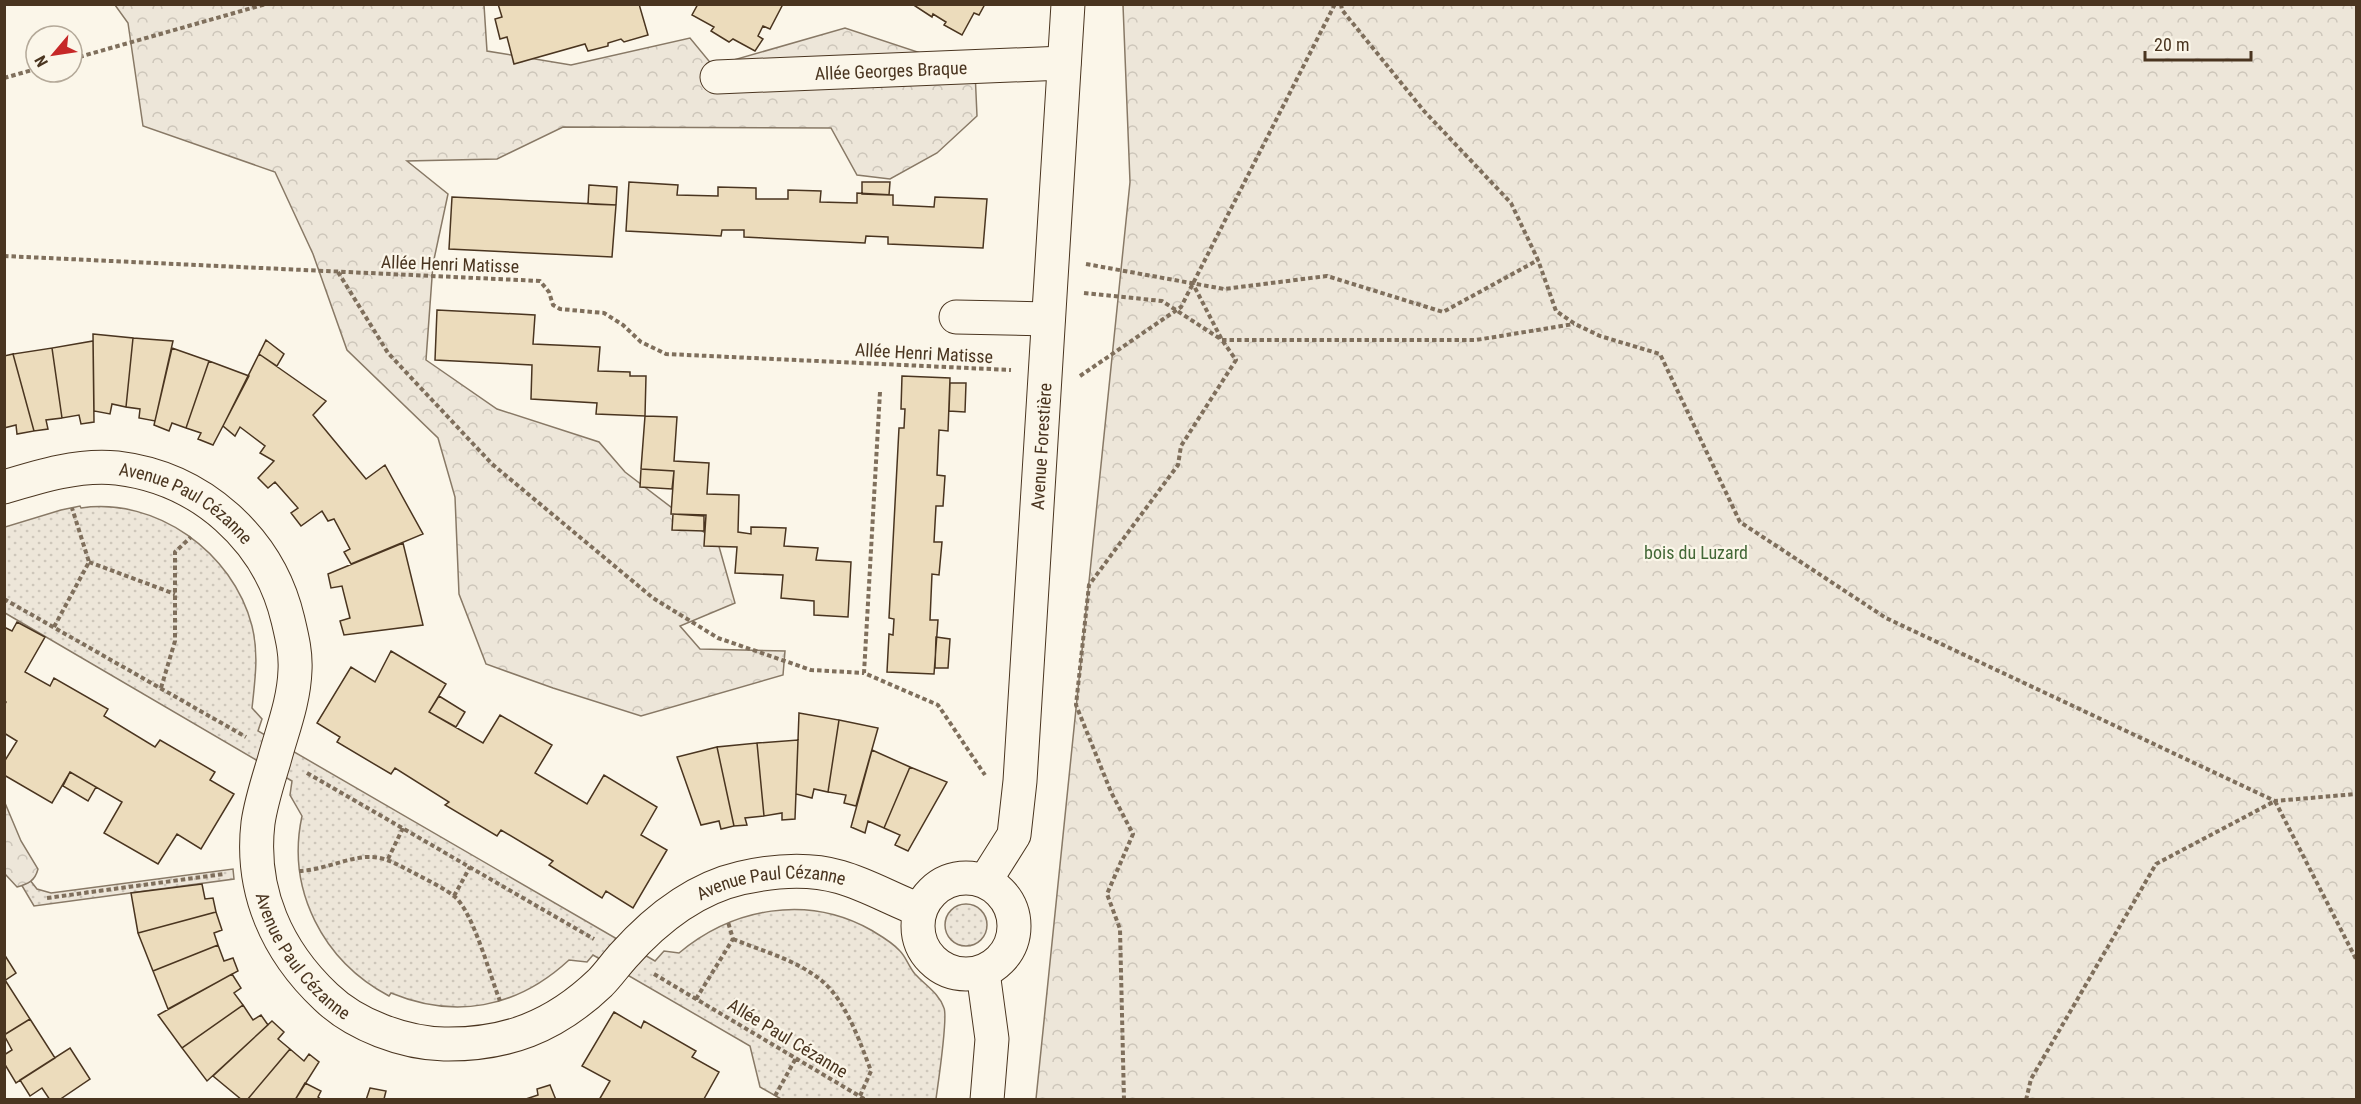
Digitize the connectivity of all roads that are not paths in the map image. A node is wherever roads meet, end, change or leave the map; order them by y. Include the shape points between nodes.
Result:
1 (1068, 4) edge
2 (1064, 63) junction
3 (717, 77) dead end
4 (1050, 288) junction
5 (956, 317) dead end
6 (4, 487) edge
7 (985, 880) junction
8 (920, 910) junction
9 (984, 972) junction
10 (987, 1100) edge

1 - 2 street, Avenue Forestière
2 - 3 street, Allée Georges Braque
2 - 4 street, Avenue Forestière
4 - 5 street
4 - 7 street, Avenue Forestière via 1020,781 1014,835
6 - 8 street, Avenue Paul Cézanne via 76,469 115,468 160,477 228,517 263,558 286,611 295,672 291,701 260,811 260,883 284,948 305,976 346,1013 377,1028 429,1044 480,1044 531,1030 584,998 678,904 739,878 808,871 840,877
7 - 8 street via 953,878 939,885
7 - 9 street via 1010,903 1015,918 1008,951
8 - 9 street via 920,942 927,956 953,973
9 - 10 street via 992,1039

